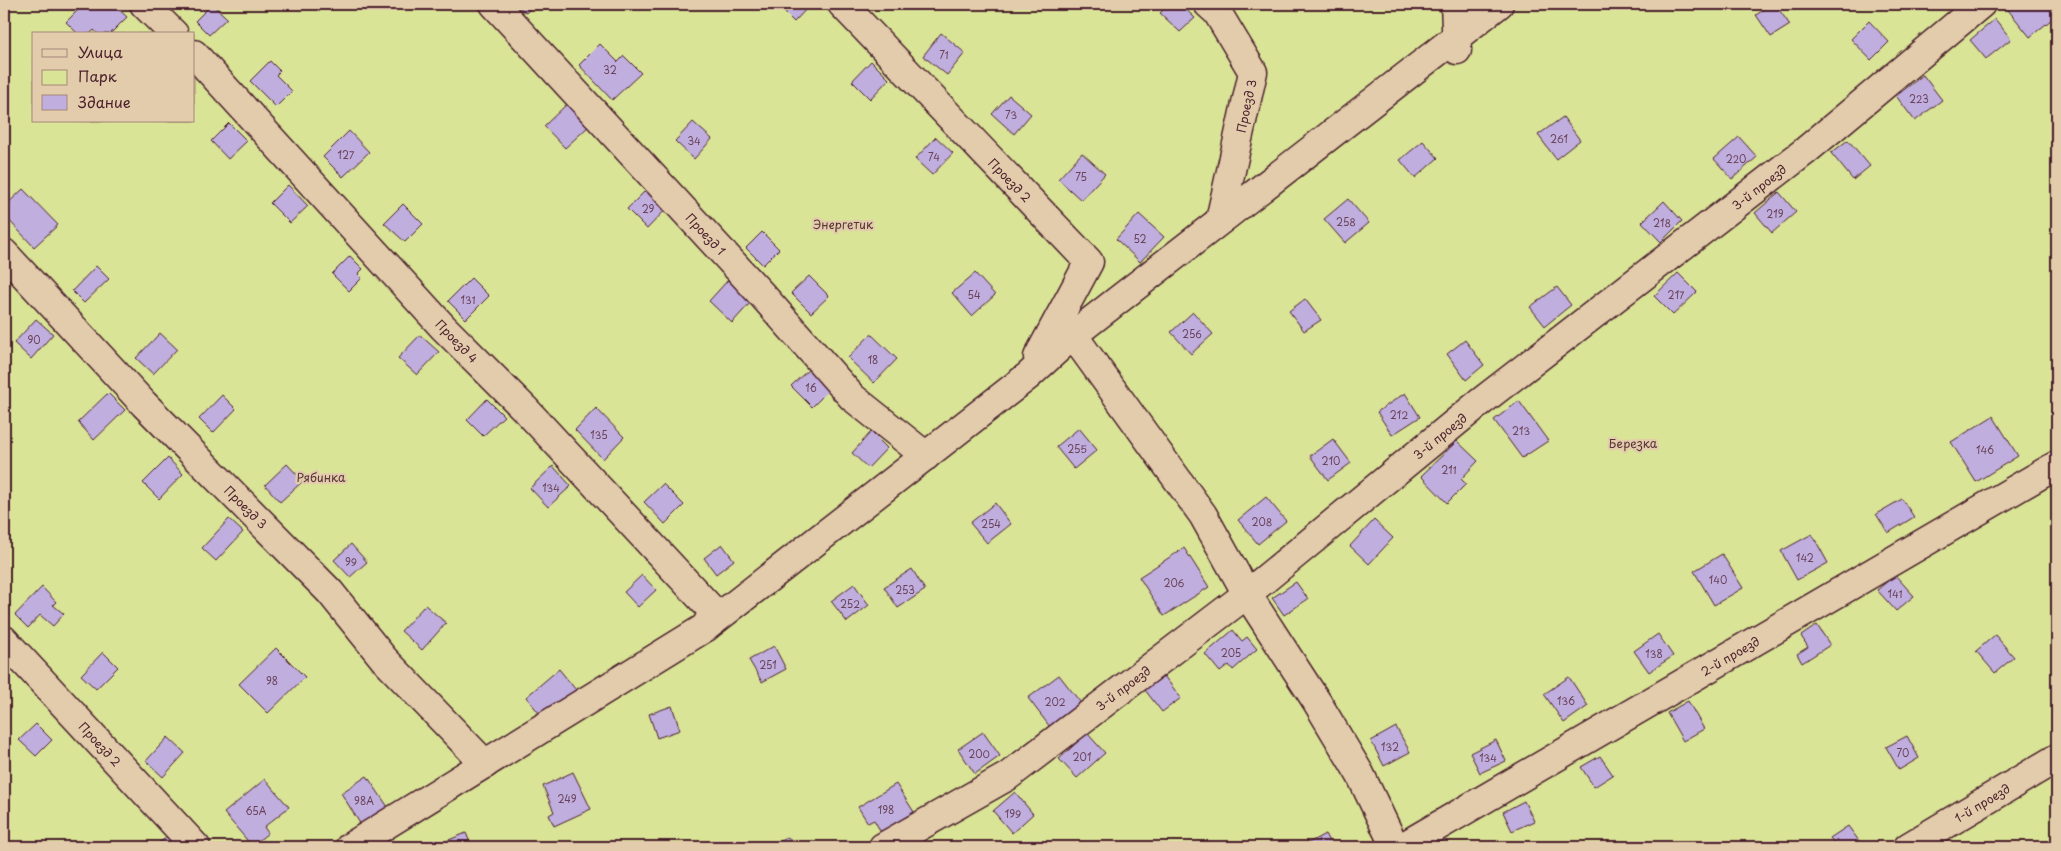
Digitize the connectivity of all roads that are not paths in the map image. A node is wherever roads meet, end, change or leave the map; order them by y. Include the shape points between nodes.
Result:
1 (144, 4) edge
2 (494, 4) edge
3 (842, 4) edge
4 (1208, 4) edge
5 (1455, 4) edge
6 (1499, 4) edge
7 (1981, 4) edge
8 (172, 32) edge
9 (1457, 36) junction
10 (195, 55) edge
11 (1220, 220) junction
12 (4, 253) edge
13 (1072, 335) junction
14 (1028, 376) junction
15 (926, 456) junction
16 (2057, 465) edge
17 (1247, 594) junction
18 (706, 627) junction
19 (4, 640) edge
20 (2057, 758) edge
21 (485, 764) junction
22 (196, 847) edge
23 (350, 847) edge
24 (883, 847) edge
25 (1395, 847) edge
26 (1402, 847) edge
27 (1908, 847) edge

1 - 8 street
2 - 15 street, Проезд 1 via 852,397
3 - 14 street, Проезд 2 via 1089,262
4 - 11 street, Проезд 3 via 1217,12 1253,72
5 - 9 street
6 - 9 street
7 - 17 street, 3-й проезд via 1804,152 1478,404
9 - 11 street
10 - 18 street, Проезд 4 via 443,327 713,611
11 - 13 street
12 - 21 street, Проезд 3 via 144,404 330,592 384,659
13 - 14 street
13 - 17 street via 1203,515
14 - 15 street
15 - 18 street
16 - 26 street, 2-й проезд
17 - 24 street, 3-й проезд via 1008,776
17 - 25 street via 1350,758
18 - 21 street
19 - 22 street, Проезд 2
20 - 27 street, 1-й проезд
21 - 23 street

